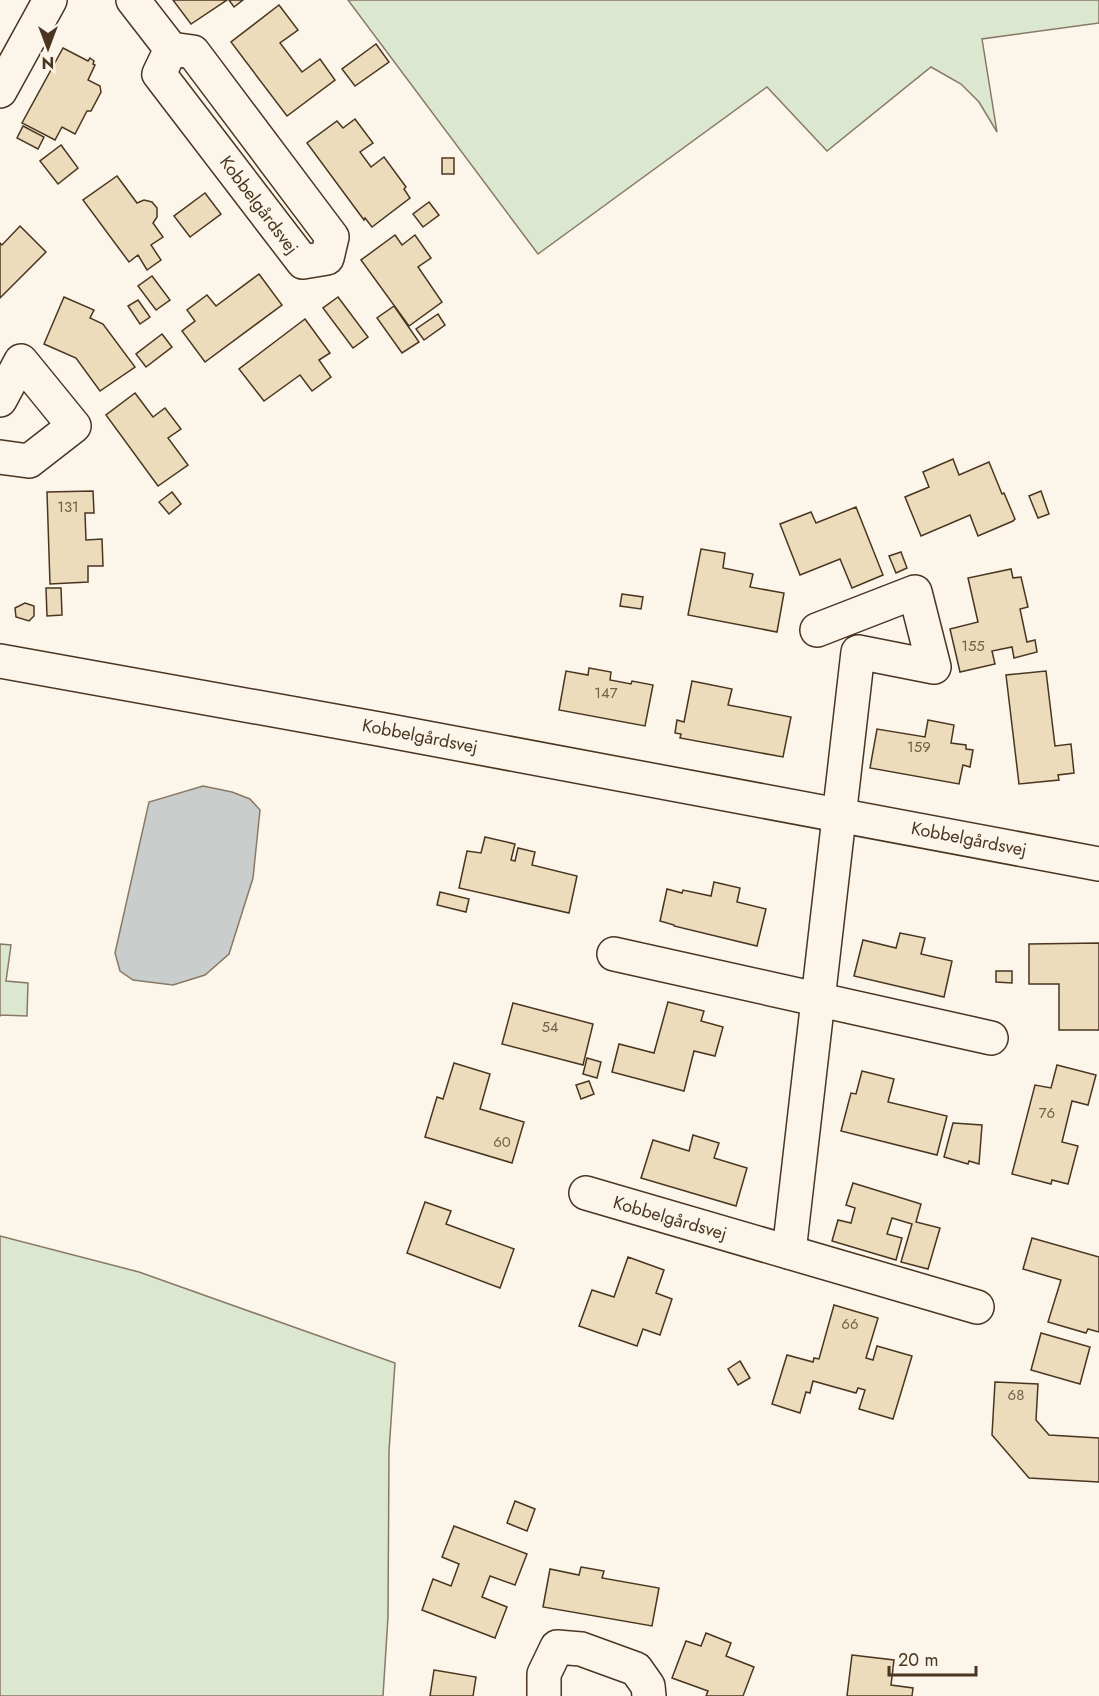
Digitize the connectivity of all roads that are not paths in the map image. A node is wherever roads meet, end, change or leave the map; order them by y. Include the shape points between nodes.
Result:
1 (50, 0) edge
2 (133, 0) edge
3 (171, 49) junction
4 (0, 91) edge
5 (0, 400) edge
6 (0, 457) edge
7 (858, 652) dead end
8 (0, 661) edge
9 (839, 815) junction
10 (1099, 864) edge
11 (614, 954) dead end
12 (818, 999) junction
13 (991, 1038) dead end
14 (586, 1193) dead end
15 (789, 1252) junction
16 (977, 1307) dead end
17 (544, 1696) edge
18 (649, 1696) edge

1 - 4 street
2 - 3 street
3 - 3 street, Kobbelgårdsvej via 193,52 332,237 327,258 303,262 159,74
5 - 6 street via 21,361 74,426 29,461
7 - 9 street
8 - 9 street, Kobbelgårdsvej
9 - 10 street, Kobbelgårdsvej
9 - 12 street
11 - 12 street
12 - 13 street
12 - 15 street
14 - 15 street, Kobbelgårdsvej
15 - 16 street, Kobbelgårdsvej
17 - 18 street via 544,1674 557,1647 581,1649 636,1669 648,1686

